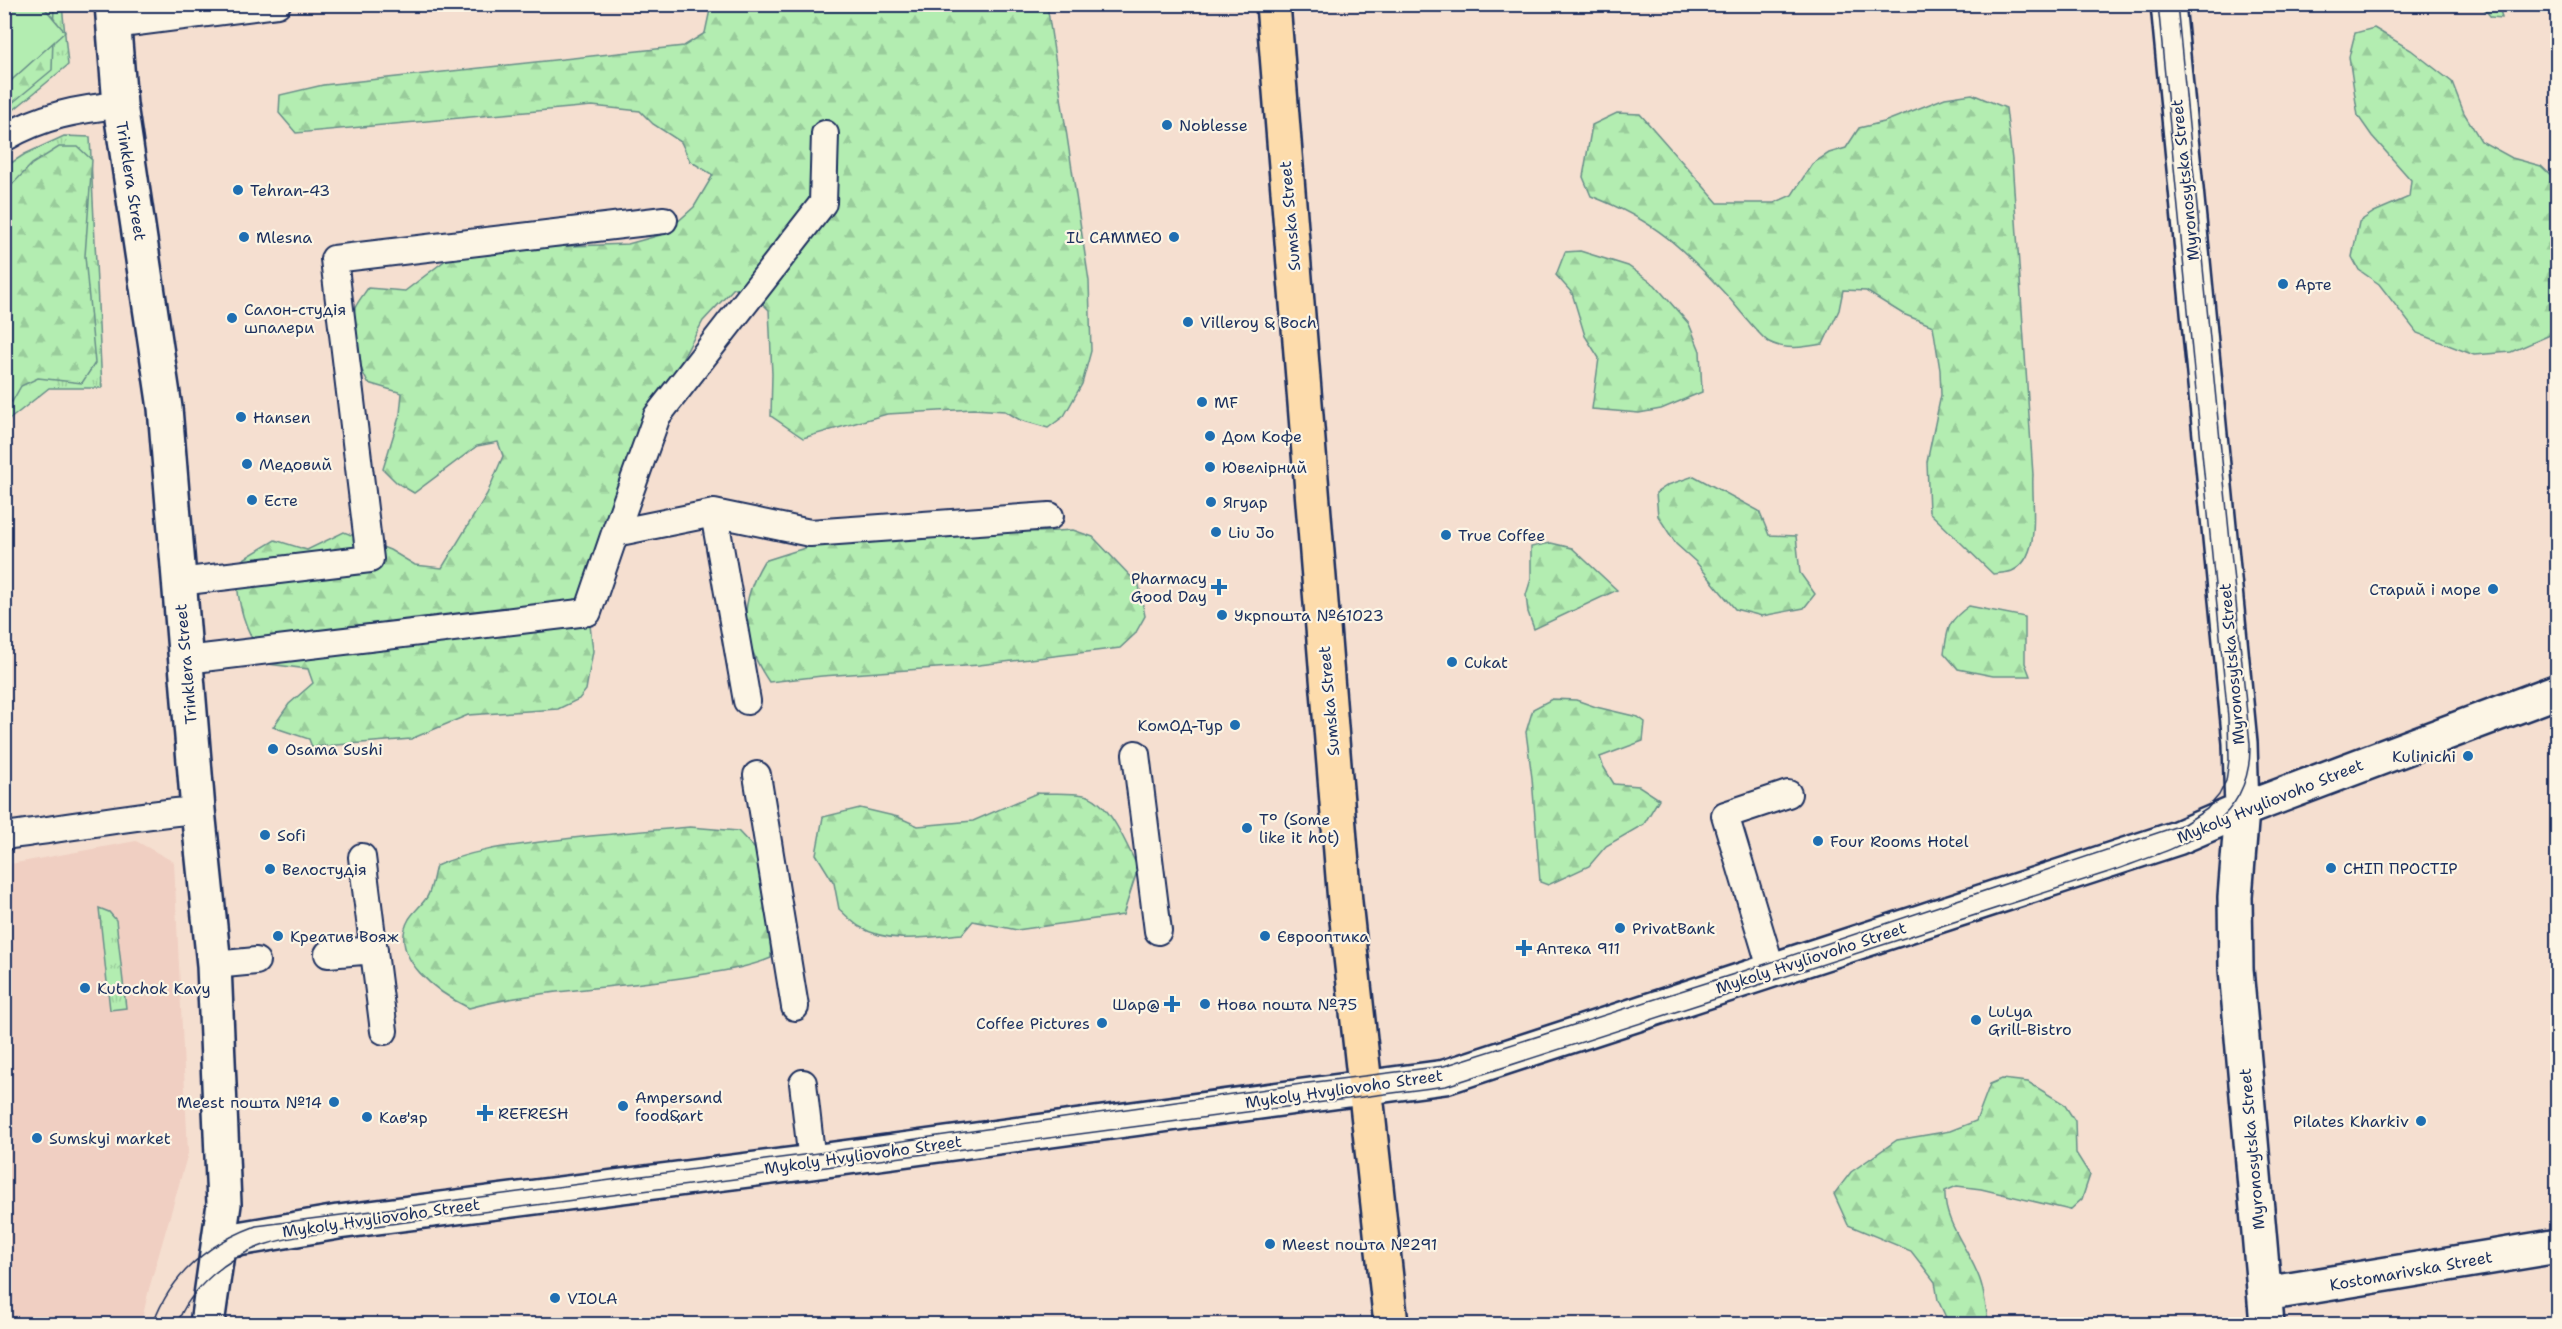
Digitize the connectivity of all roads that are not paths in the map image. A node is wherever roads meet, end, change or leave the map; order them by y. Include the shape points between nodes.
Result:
1 (278, 4) edge
2 (1273, 4) edge
3 (2168, 4) edge
4 (112, 15) edge
5 (120, 105) junction
6 (825, 134) dead end
7 (4, 138) edge
8 (664, 220) dead end
9 (714, 513) junction
10 (1050, 516) dead end
11 (615, 533) junction
12 (179, 582) junction
13 (186, 660) junction
14 (2558, 691) edge
15 (747, 701) dead end
16 (1136, 754) dead end
17 (758, 776) dead end
18 (1788, 794) dead end
19 (198, 810) junction
20 (2242, 810) junction
21 (4, 836) edge
22 (362, 857) dead end
23 (1158, 931) dead end
24 (374, 951) junction
25 (328, 954) dead end
26 (256, 961) dead end
27 (214, 966) junction
28 (1772, 972) junction
29 (795, 1007) dead end
30 (384, 1031) dead end
31 (803, 1083) dead end
32 (1366, 1087) junction
33 (812, 1162) junction
34 (219, 1242) junction
35 (2558, 1246) edge
36 (2266, 1309) edge
37 (207, 1324) edge
38 (1391, 1324) edge

1 - 4 lane
2 - 32 main road, Sumska Street via 1345,902
3 - 20 street, Myronosytska Street via 2240,743
4 - 5 street, Trinklera Street
5 - 7 lane via 77,109 48,117
5 - 12 street, Trinklera Street via 165,408
6 - 11 lane via 823,202 657,416
8 - 12 lane via 334,259 370,559
9 - 10 lane via 810,533
9 - 11 lane
9 - 15 lane
11 - 13 lane via 588,612
12 - 13 street, Trinklera Street
13 - 19 street, Trinklera Street
14 - 20 street, Mykoly Hvyliovoho Street
16 - 23 lane
17 - 29 lane
18 - 28 lane via 1725,815
19 - 21 lane
19 - 27 street, Trinklera Street
20 - 28 street, Mykoly Hvyliovoho Street via 2177,838
20 - 36 street, Myronosytska Street via 2235,897 2236,969
22 - 24 lane
24 - 25 lane
24 - 30 lane
26 - 27 lane
27 - 34 street, Trinklera Street via 225,1204
28 - 32 street, Mykoly Hvyliovoho Street via 1445,1077
31 - 33 lane
32 - 33 street, Mykoly Hvyliovoho Street
32 - 38 main road, Sumska Street
33 - 34 street, Mykoly Hvyliovoho Street via 339,1222
34 - 37 street, Trinklera Street
35 - 36 street, Kostomarivska Street

